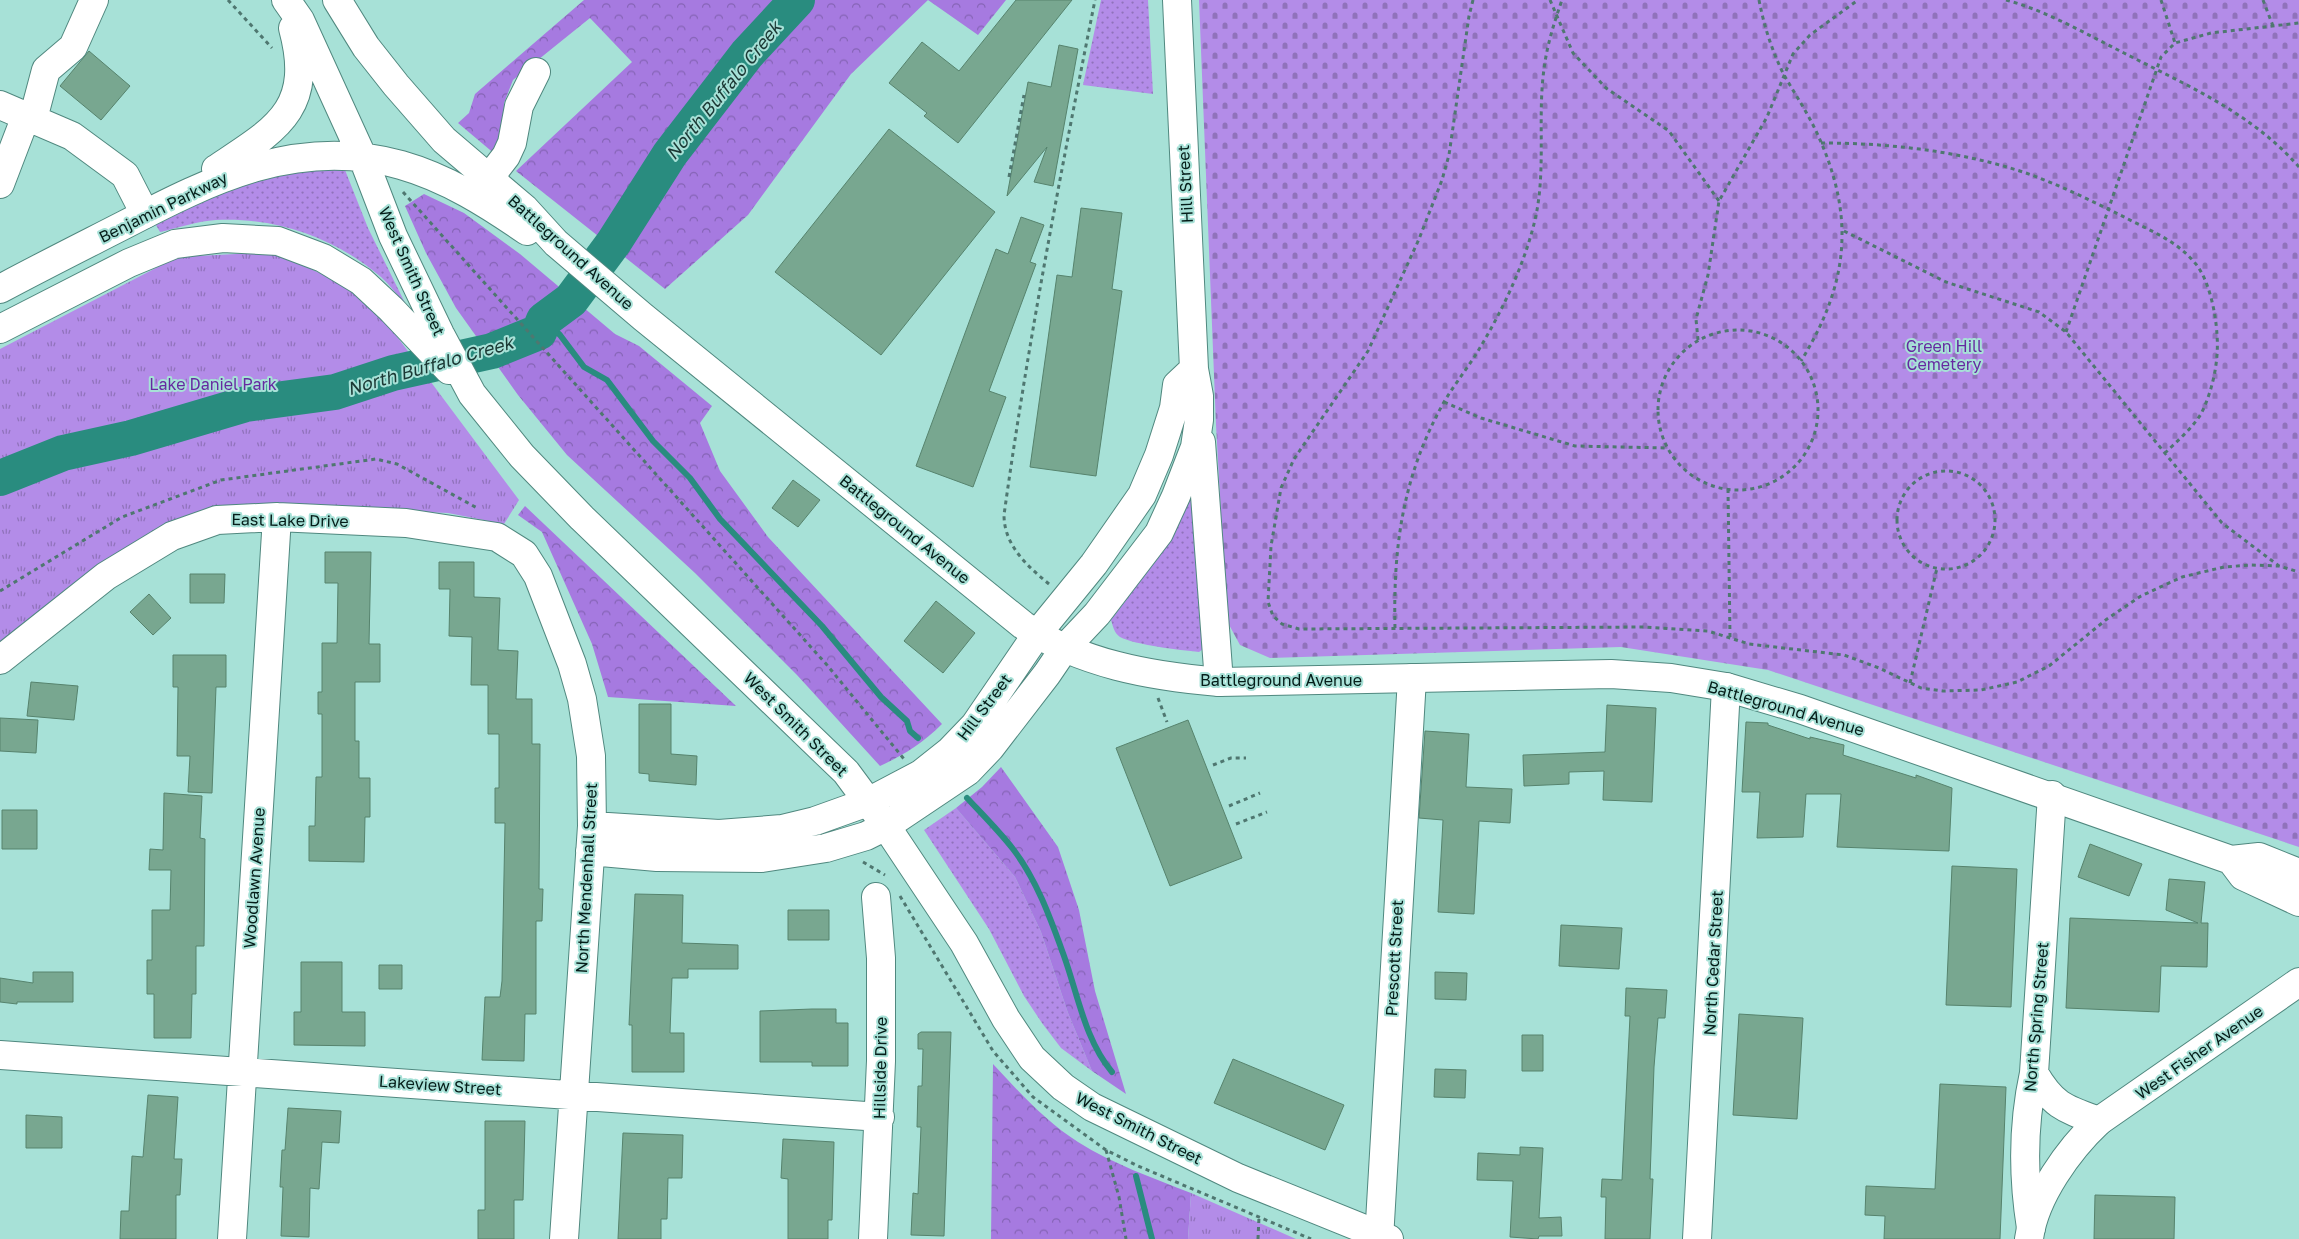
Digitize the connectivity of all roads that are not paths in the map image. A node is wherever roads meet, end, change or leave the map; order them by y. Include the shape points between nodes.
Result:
1 (94, 0) edge
2 (286, 0) edge
3 (336, 0) edge
4 (1177, 0) edge
5 (536, 72) dead end
6 (0, 105) edge
7 (29, 117) junction
8 (363, 158) junction
9 (488, 178) junction
10 (0, 184) edge
11 (157, 208) junction
12 (556, 243) junction
13 (0, 289) edge
14 (0, 329) edge
15 (430, 337) junction
16 (1194, 369) junction
17 (1199, 420) junction
18 (277, 517) junction
19 (502, 539) joint
20 (1037, 634) junction
21 (1064, 649) junction
22 (0, 660) edge
23 (1412, 678) junction
24 (1218, 682) junction
25 (1726, 687) junction
26 (2052, 795) junction
27 (868, 802) junction
28 (886, 826) junction
29 (591, 838) junction
30 (2231, 860) junction
31 (2299, 873) edge
32 (876, 897) dead end
33 (2299, 902) edge
34 (2299, 982) edge
35 (0, 1055) edge
36 (241, 1072) junction
37 (2034, 1073) junction
38 (574, 1094) junction
39 (880, 1116) junction
40 (2099, 1121) junction
41 (2030, 1233) edge
42 (1382, 1238) edge
43 (232, 1239) edge
44 (564, 1239) edge
45 (873, 1239) edge
46 (1697, 1239) edge

1 - 7 street via 73,47 46,70
2 - 8 street via 300,20
2 - 11 street via 297,41 299,66 298,89 293,104 282,121 260,139
3 - 9 street, Battleground Avenue via 366,48 396,85 444,140
4 - 16 street, Hill Street
5 - 9 street via 520,106 512,143
6 - 7 street
7 - 10 street
7 - 11 street via 72,136 125,175
8 - 11 street, Benjamin Parkway via 300,158 262,164 226,176
8 - 12 street, Benjamin Parkway via 390,162 432,176 500,212 532,234
8 - 15 street, West Smith Street
9 - 12 street, Battleground Avenue via 525,209
11 - 13 street, Benjamin Parkway
12 - 20 street, Battleground Avenue via 643,317
14 - 15 street via 129,263 175,244 223,238 278,241 323,258 361,281 391,309
15 - 27 street, West Smith Street via 522,456 846,772
16 - 17 street, Hill Street
16 - 20 street, Hill Street via 1177,385 1174,408 1142,495 1094,564
17 - 21 street, Hill Street via 1195,447 1159,533 1097,614
17 - 24 street, Hill Street
18 - 19 street, East Lake Drive via 406,524
18 - 22 street, East Lake Drive via 217,520 172,536 106,576
18 - 36 street, Woodlawn Avenue
19 - 29 street, North Mendenhall Street via 524,554 538,576 572,664 582,699 591,756
20 - 21 street, Battleground Avenue
20 - 27 street, Hill Street via 975,725 950,750 918,776
21 - 24 street, Battleground Avenue via 1167,678
21 - 28 street, Hill Street via 995,741 968,771
23 - 24 street, Battleground Avenue
23 - 25 street, Battleground Avenue via 1611,674 1671,678
23 - 42 street, Prescott Street
25 - 26 street, Battleground Avenue
25 - 46 street, North Cedar Street
26 - 30 street, Battleground Avenue
26 - 37 street, North Spring Street
27 - 28 street, West Smith Street
27 - 29 street, Hill Street via 815,821 744,834
28 - 29 street, Hill Street via 866,836 826,848 762,858 657,857
28 - 42 street, West Smith Street via 964,944 1032,1058 1063,1087 1092,1107 1238,1178
29 - 38 street, North Mendenhall Street
30 - 31 street, Battleground Avenue via 2259,858
30 - 33 street via 2243,876
32 - 39 street, Hillside Drive via 881,958
34 - 40 street, West Fisher Avenue
35 - 36 street, Lakeview Street
36 - 38 street, Lakeview Street
36 - 43 street, Woodlawn Avenue
37 - 40 street via 2052,1100 2068,1110
37 - 41 street, North Spring Street via 2029,1094 2025,1191
38 - 39 street, Lakeview Street
38 - 44 street, North Mendenhall Street
39 - 45 street, Hillside Drive
40 - 41 street, West Fisher Avenue via 2059,1168

